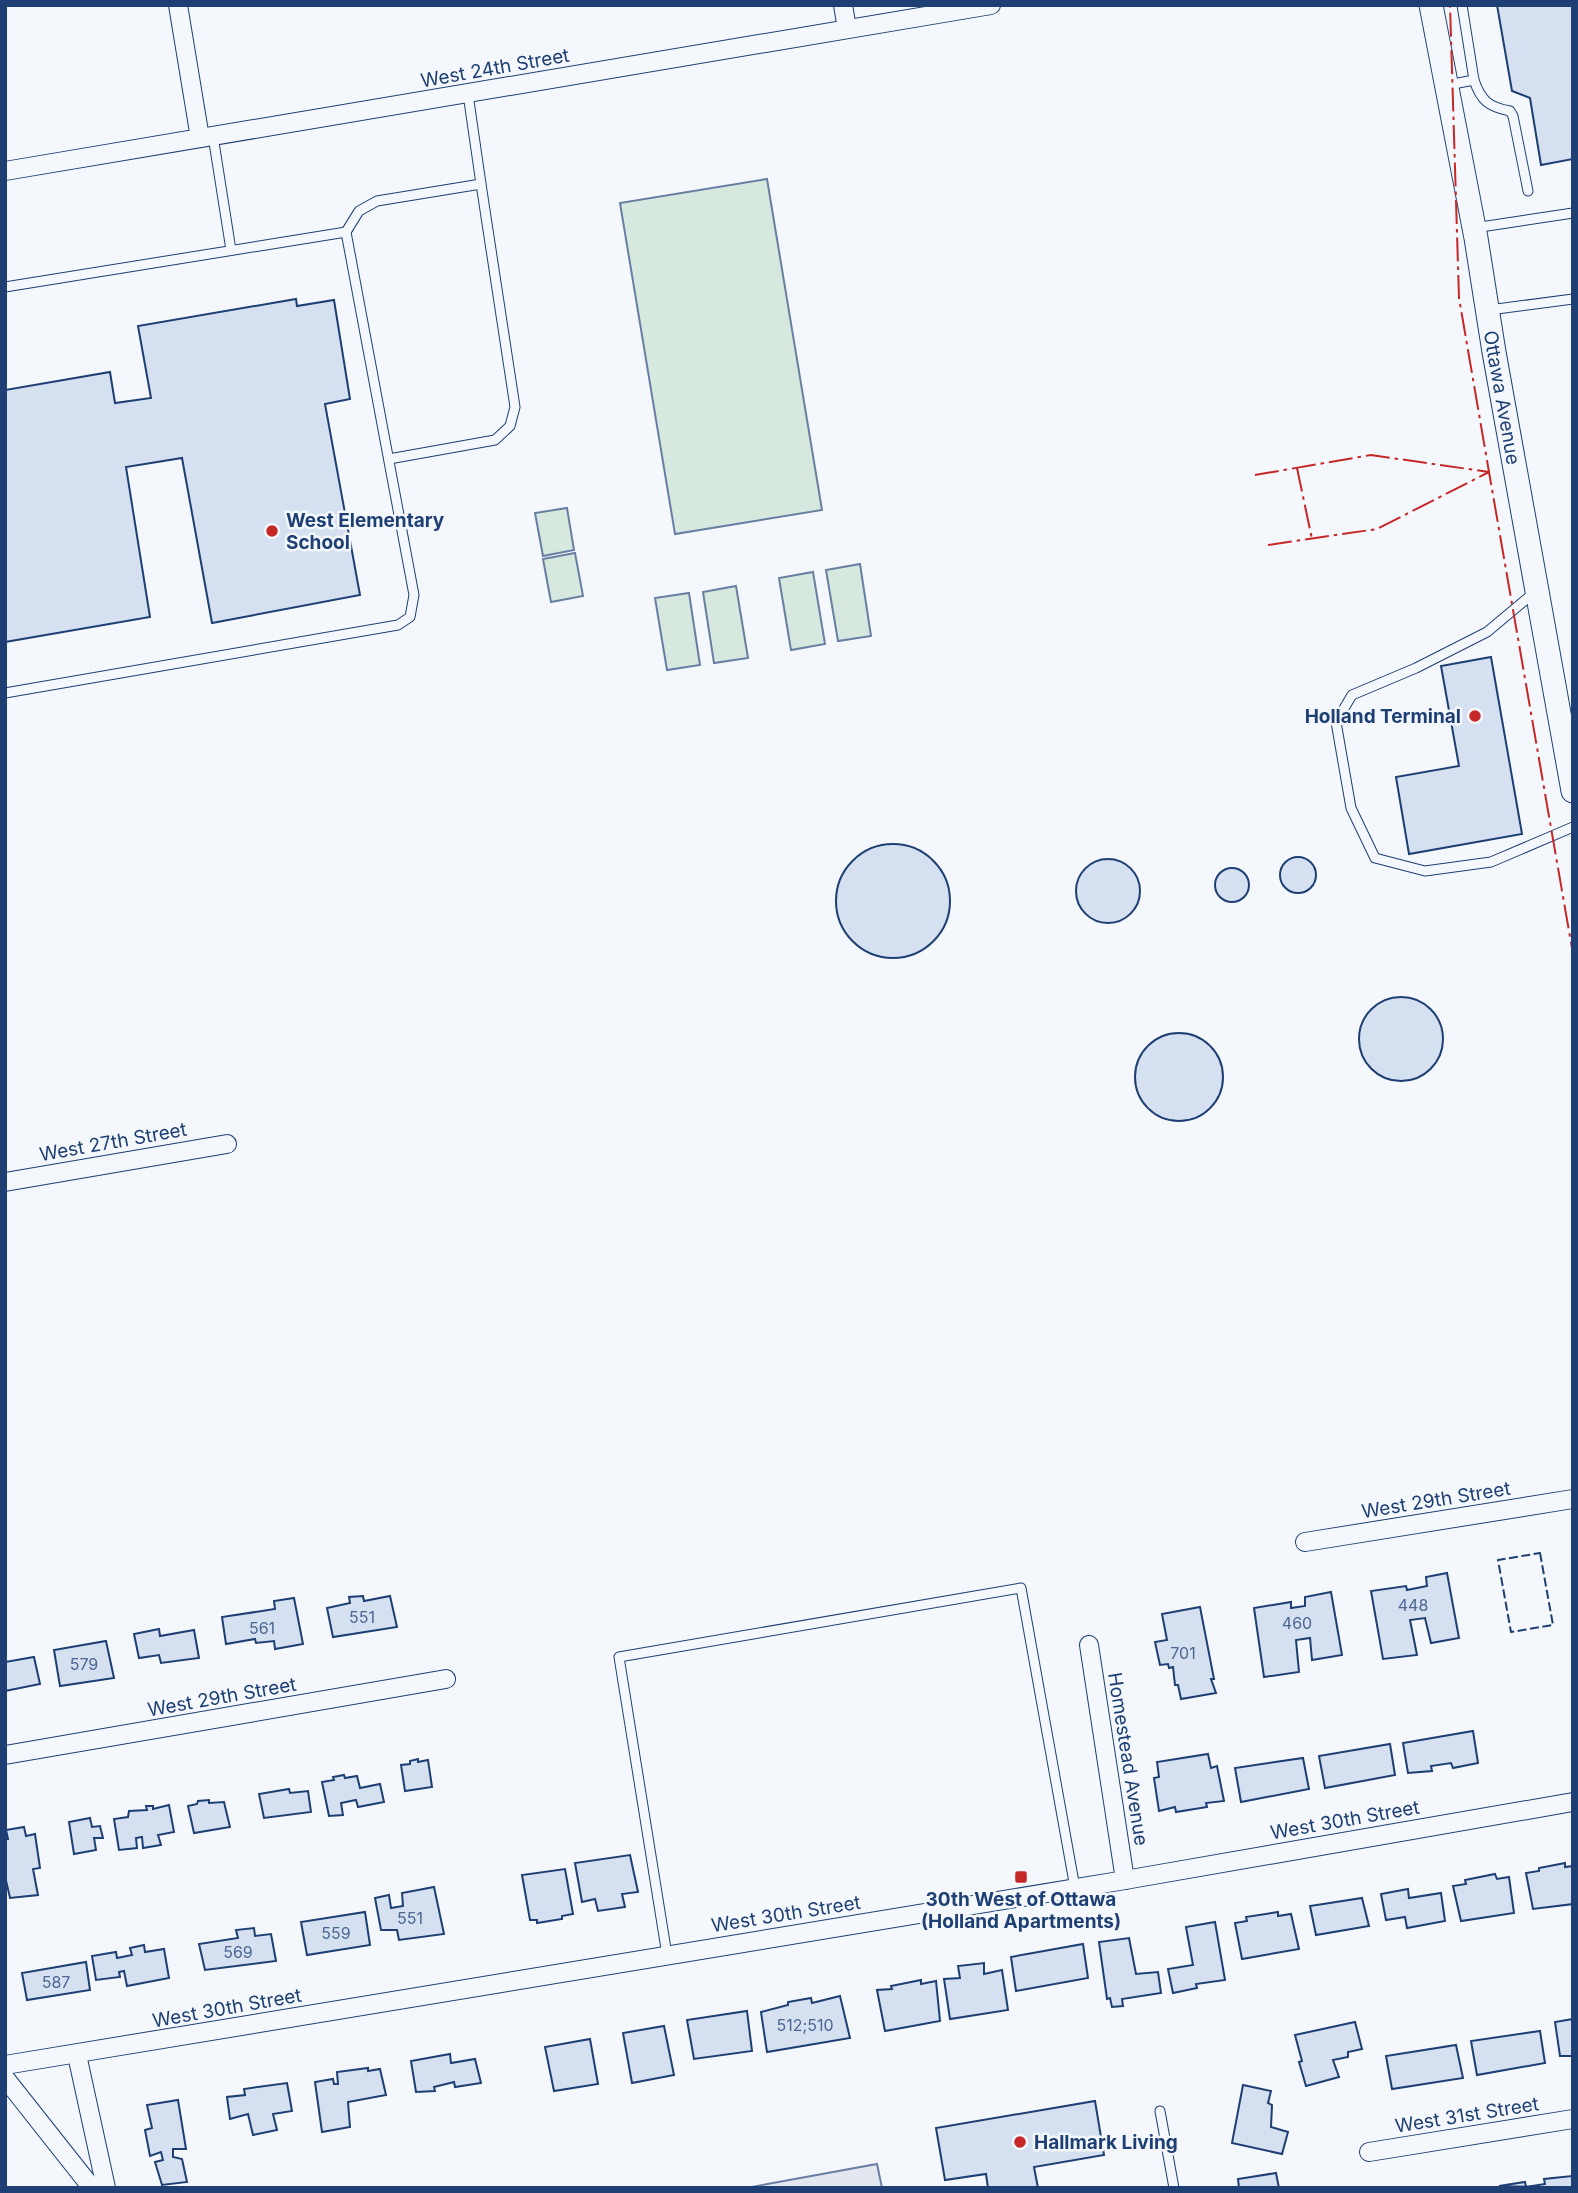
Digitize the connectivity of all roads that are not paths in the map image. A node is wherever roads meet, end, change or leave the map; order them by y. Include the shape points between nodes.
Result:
1 (178, 5) edge
2 (843, 5) edge
3 (991, 5) edge
4 (1431, 5) edge
5 (1462, 5) edge
6 (847, 29) junction
7 (1474, 80) junction
8 (1447, 86) junction
9 (468, 94) junction
10 (207, 137) junction
11 (5, 171) edge
12 (481, 184) junction
13 (1528, 191) dead end
14 (1573, 213) edge
15 (1474, 228) junction
16 (346, 232) junction
17 (231, 250) junction
18 (5, 286) edge
19 (1573, 299) edge
20 (1487, 311) junction
21 (389, 459) junction
22 (1538, 590) junction
23 (5, 693) edge
24 (1570, 765) edge
25 (1573, 791) edge
26 (1573, 827) edge
27 (227, 1144) dead end
28 (5, 1182) edge
29 (1573, 1499) edge
30 (1306, 1542) dead end
31 (1089, 1645) dead end
32 (446, 1679) dead end
33 (5, 1755) edge
34 (1573, 1801) edge
35 (1125, 1880) junction
36 (1075, 1888) junction
37 (667, 1955) junction
38 (77, 2054) junction
39 (5, 2065) edge
40 (5, 2078) edge
41 (1160, 2111) dead end
42 (1573, 2119) edge
43 (1369, 2152) dead end
44 (92, 2188) edge
45 (106, 2188) edge
46 (1174, 2188) edge

1 - 10 street
2 - 6 street
3 - 6 street, West 24th Street
4 - 8 street, Ottawa Avenue
5 - 7 lane
6 - 9 street, West 24th Street
7 - 8 lane
7 - 13 lane via 1488,106 1510,111 1513,116
8 - 15 street, Ottawa Avenue
9 - 10 street, West 24th Street
9 - 12 lane
10 - 11 street, West 24th Street
10 - 17 lane
12 - 16 lane via 377,201 359,211
12 - 21 lane via 515,407 510,426 495,440
14 - 15 lane
15 - 20 street, Ottawa Avenue
16 - 17 lane
16 - 21 lane
17 - 18 lane
19 - 20 lane
20 - 22 street, Ottawa Avenue
21 - 23 lane via 414,595 410,617 398,625
22 - 24 street, Ottawa Avenue
22 - 26 lane via 1487,632 1352,695 1336,722 1351,808 1375,858 1425,871 1491,862
24 - 25 street, Ottawa Avenue
27 - 28 street, West 27th Street
29 - 30 street, West 29th Street
31 - 35 street, Homestead Avenue
32 - 33 street, West 29th Street
34 - 35 street, West 30th Street
35 - 36 street, West 30th Street
36 - 37 street, West 30th Street
36 - 37 lane via 1021,1588 618,1657
37 - 38 street, West 30th Street
38 - 39 street, West 30th Street
38 - 45 street
40 - 44 street
41 - 46 lane
42 - 43 street, West 31st Street

